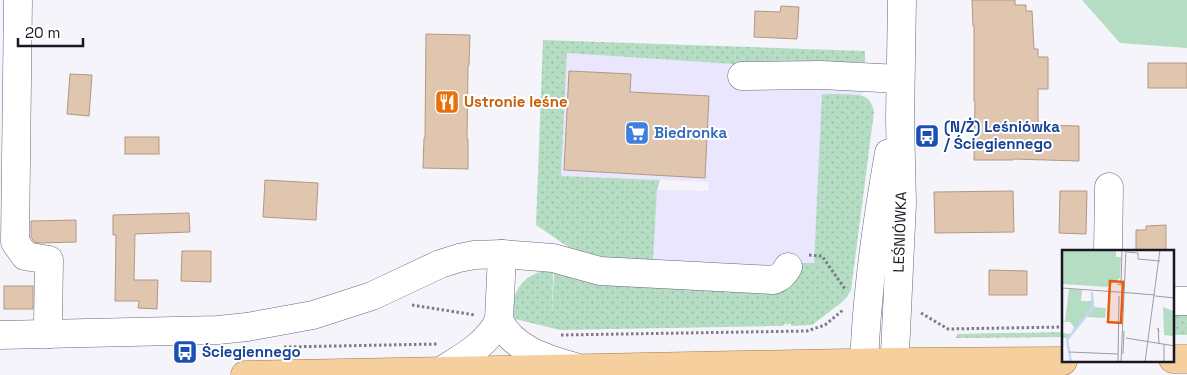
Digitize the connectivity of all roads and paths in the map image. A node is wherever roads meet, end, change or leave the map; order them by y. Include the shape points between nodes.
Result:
1 (18, 0) edge
2 (902, 0) edge
3 (742, 76) dead end
4 (900, 84) junction
5 (1110, 187) dead end
6 (1108, 250) edge
7 (502, 254) junction
8 (796, 261) joint
9 (857, 301) junction
10 (1174, 301) edge
11 (1187, 301) edge
12 (409, 305) dead end
13 (898, 310) junction
14 (489, 318) junction
15 (1062, 327) edge
16 (50, 334) junction
17 (0, 335) edge
18 (556, 336) dead end
19 (1174, 359) edge
20 (1187, 359) edge
21 (1062, 360) edge
22 (579, 368) junction
23 (894, 368) edge
24 (864, 369) edge
25 (441, 371) junction
26 (244, 375) edge

1 - 16 street via 16,242 24,256 49,260
2 - 4 street, LEŚNIÓWKA
3 - 4 street via 821,75
4 - 9 street, LEŚNIÓWKA via 880,204
4 - 13 street, LEŚNIÓWKA via 902,203
5 - 6 street
7 - 8 street via 553,258 600,271 774,280
7 - 14 street
7 - 16 street via 459,258 355,302 313,315 247,327
8 - 9 path via 822,256
9 - 18 path via 825,325 807,331
9 - 24 street, LEŚNIÓWKA
10 - 11 street
12 - 14 path
13 - 15 path via 918,311 948,328
13 - 23 street, LEŚNIÓWKA
14 - 22 street via 511,338 546,359
14 - 25 street via 489,337 471,353
16 - 17 street
19 - 20 main road
21 - 23 main road
22 - 24 main road
22 - 25 main road
23 - 24 main road
25 - 26 main road

